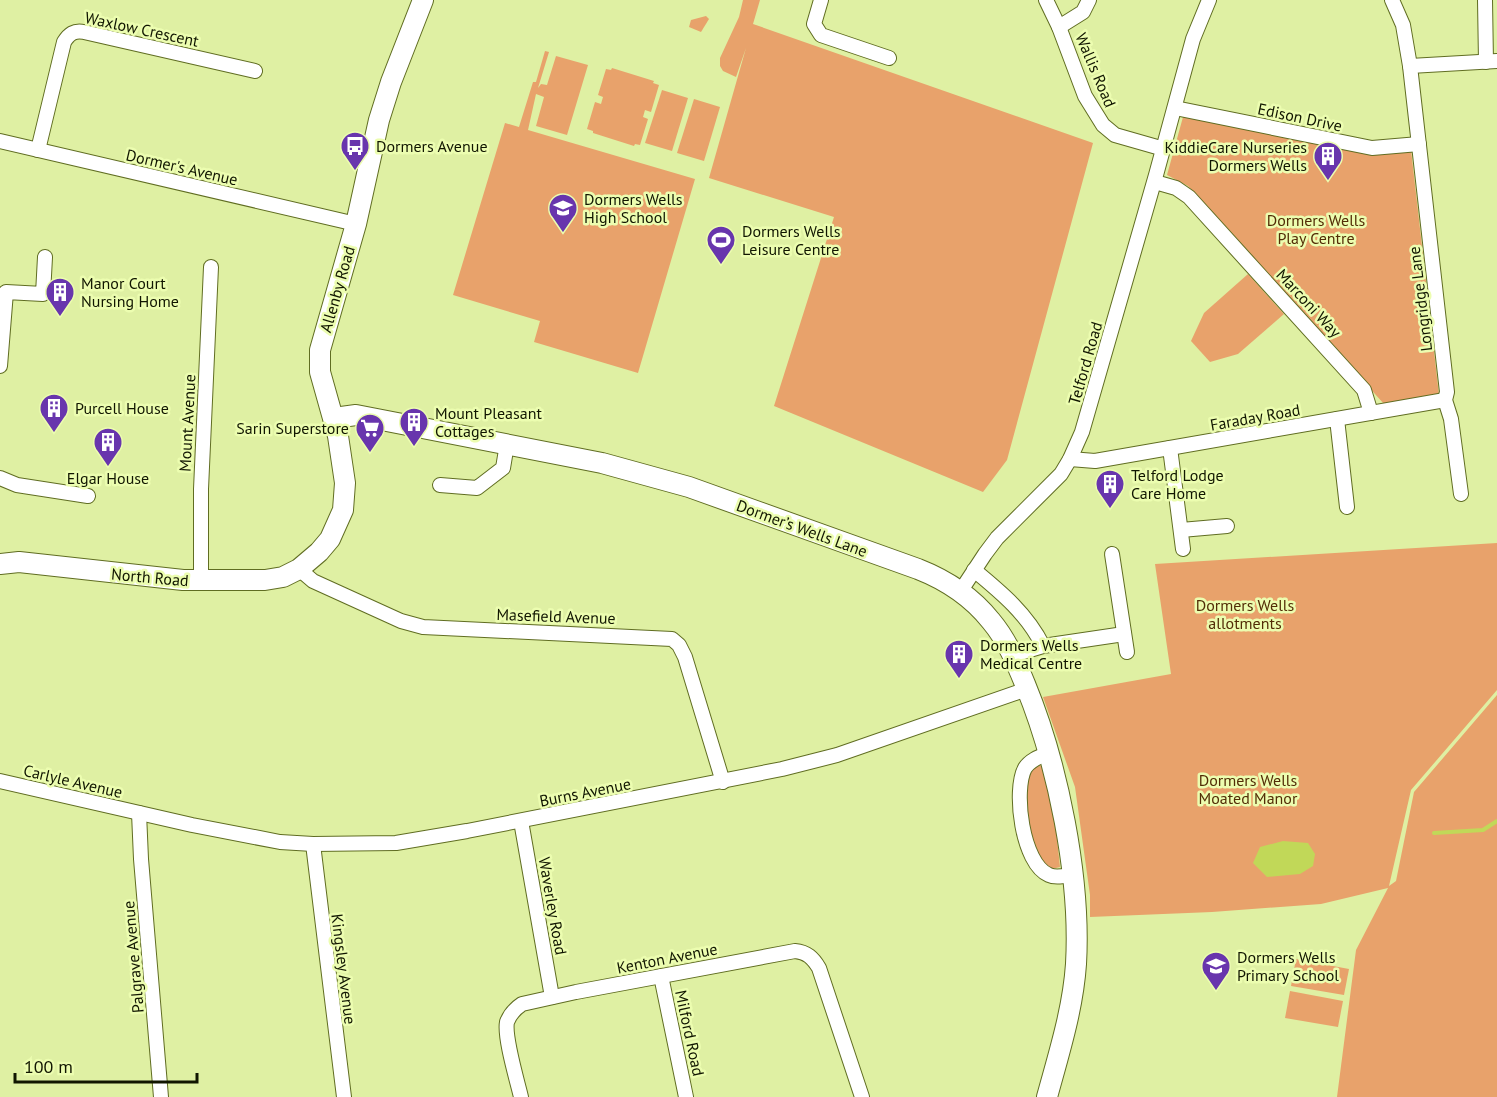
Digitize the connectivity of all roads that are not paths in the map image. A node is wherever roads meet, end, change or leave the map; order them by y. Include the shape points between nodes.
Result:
1 (423, 0) edge
2 (821, 0) edge
3 (1046, 0) edge
4 (1089, 0) edge
5 (1209, 0) edge
6 (1392, 0) edge
7 (1485, 0) edge
8 (1059, 27) junction
9 (890, 58) dead end
10 (1491, 61) edge
11 (1410, 66) junction
12 (255, 71) dead end
13 (1175, 108) junction
14 (0, 141) edge
15 (1419, 144) junction
16 (1164, 149) junction
17 (38, 150) junction
18 (1155, 182) junction
19 (356, 224) junction
20 (45, 257) dead end
21 (211, 267) dead end
22 (0, 366) edge
23 (1445, 400) junction
24 (1371, 413) junction
25 (334, 418) junction
26 (1337, 419) junction
27 (507, 444) junction
28 (1170, 448) junction
29 (1070, 459) junction
30 (0, 478) edge
31 (440, 485) dead end
32 (1461, 494) dead end
33 (88, 496) dead end
34 (1347, 507) dead end
35 (1227, 526) dead end
36 (1181, 530) junction
37 (1183, 549) dead end
38 (1112, 554) dead end
39 (0, 564) edge
40 (299, 569) junction
41 (974, 570) junction
42 (201, 581) junction
43 (960, 592) junction
44 (1124, 634) junction
45 (1043, 646) junction
46 (1127, 652) dead end
47 (1013, 656) junction
48 (1027, 689) junction
49 (1048, 753) junction
50 (0, 780) edge
51 (723, 782) junction
52 (139, 813) junction
53 (521, 821) junction
54 (313, 844) junction
55 (1072, 875) junction
56 (661, 976) junction
57 (552, 997) junction
58 (161, 1097) edge
59 (344, 1097) edge
60 (521, 1097) edge
61 (686, 1097) edge
62 (862, 1097) edge
63 (1047, 1097) edge

1 - 19 street, Allenby Road via 379,120
2 - 9 street via 814,24 821,35
3 - 8 street, Wallis Road
4 - 8 street via 1083,12
5 - 13 street, Telford Road via 1193,39
6 - 11 street, Longridge Lane via 1403,25
7 - 10 street
8 - 16 street, Wallis Road via 1085,96 1103,125 1115,135
10 - 11 street
11 - 15 street, Longridge Lane
12 - 17 street, Waxlow Crescent via 75,31 67,37 62,50
13 - 15 street, Edison Drive via 1372,148
13 - 16 street, Telford Road
14 - 17 street, Dormer's Avenue
15 - 23 street, Longridge Lane
16 - 18 street, Telford Road
17 - 19 street, Dormer's Avenue
18 - 24 street, Marconi Way via 1189,197 1364,390
18 - 29 street, Telford Road via 1090,407
19 - 25 street, Allenby Road via 320,350 320,372
20 - 22 street via 43,294 6,292
21 - 42 street, Mount Avenue
23 - 24 street, Faraday Road
23 - 32 street, Longridge Lane
24 - 26 street, Faraday Road
25 - 27 street, Dormer’s Wells Lane via 356,416
25 - 40 street, Allenby Road via 344,472 343,510 330,539
26 - 28 street, Faraday Road
26 - 34 street
27 - 31 street via 503,468 477,488
27 - 43 street, Dormer’s Wells Lane via 579,457 689,487 918,569
28 - 29 street, Faraday Road via 1095,461
28 - 36 street
29 - 41 street, Telford Road via 1051,485 997,538
30 - 33 street via 17,485
35 - 36 street
36 - 37 street
38 - 44 street
39 - 42 street, North Road via 19,562
40 - 42 street, North Road via 275,579
40 - 51 street, Masefield Avenue via 313,581 423,627 672,639 685,657
41 - 43 street, Telford Road
41 - 45 street via 1018,608
43 - 47 street, Dormer’s Wells Lane via 991,621
44 - 45 street
44 - 46 street
45 - 47 street
47 - 48 street, Dormer’s Wells Lane
48 - 49 street, Dormer’s Wells Lane
48 - 51 street, Burns Avenue via 837,755
49 - 55 street, Dormer’s Wells Lane
49 - 55 street via 1024,770 1022,824 1031,853 1043,871 1050,876
50 - 52 street, Carlyle Avenue
51 - 53 street, Burns Avenue
52 - 54 street, Burns Avenue via 232,833
52 - 58 street, Palgrave Avenue
53 - 54 street, Burns Avenue via 396,843
53 - 57 street, Waverley Road
54 - 59 street, Kingsley Avenue
55 - 63 street, Dormer’s Wells Lane via 1074,980
56 - 57 street, Kenton Avenue
56 - 61 street, Milford Road
56 - 62 street, Kenton Avenue via 788,951 812,957
57 - 60 street, Kenton Avenue via 516,1008 507,1022

